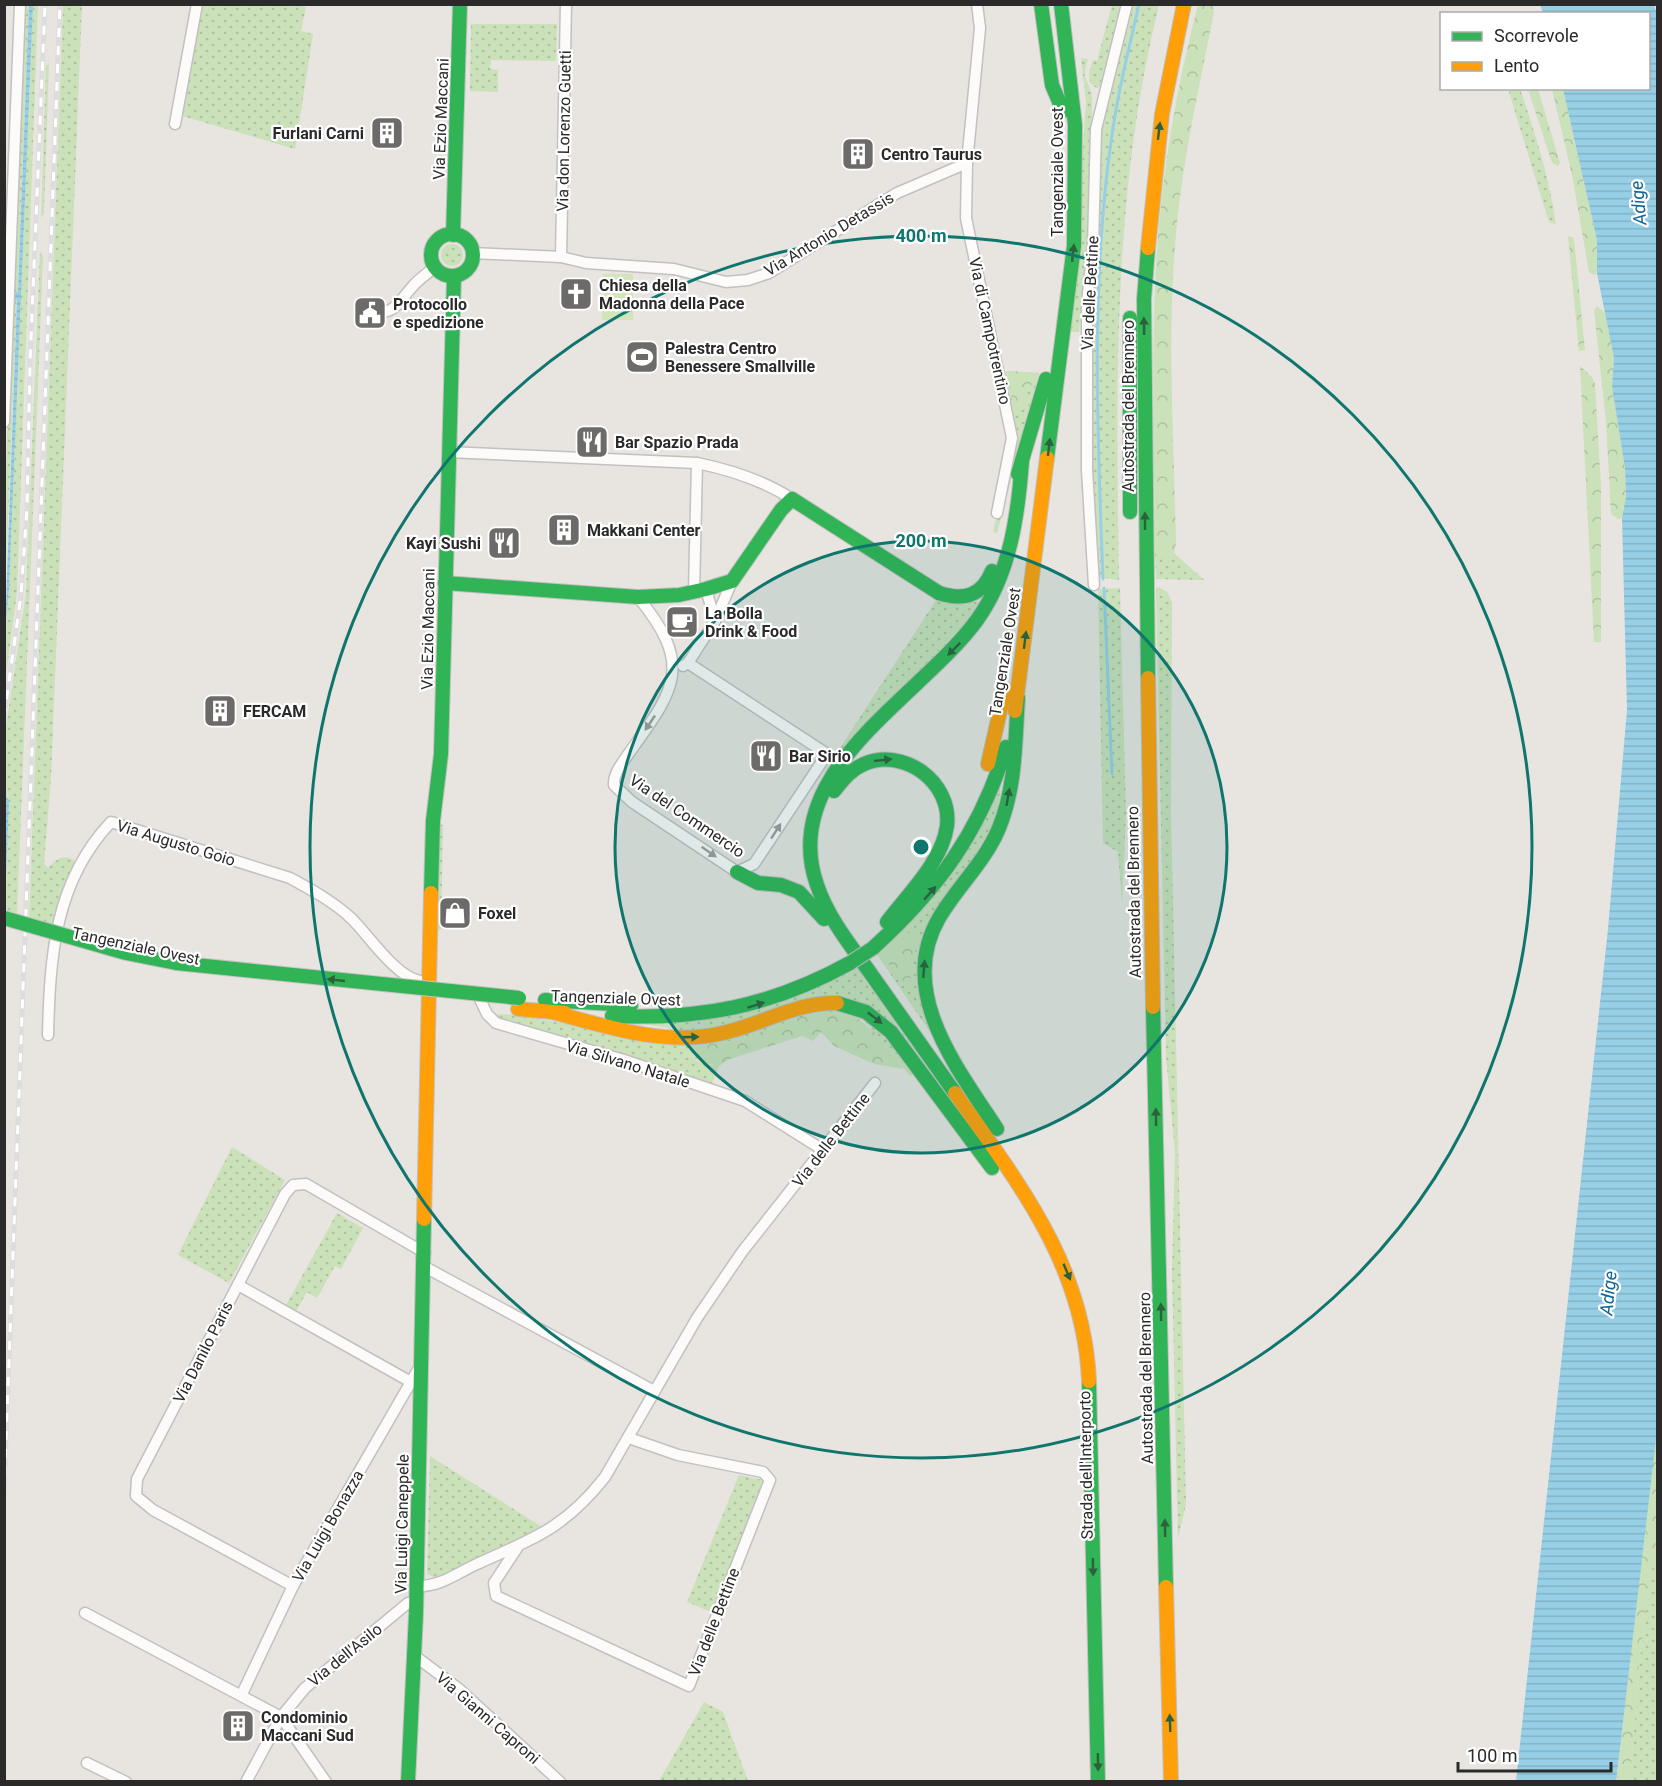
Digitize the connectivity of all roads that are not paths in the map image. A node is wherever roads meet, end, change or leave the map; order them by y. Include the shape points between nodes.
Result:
1 (20, 4) edge
2 (197, 4) edge
3 (460, 4) edge
4 (566, 4) edge
5 (977, 4) edge
6 (1041, 4) edge
7 (1049, 4) edge
8 (1061, 4) edge
9 (1127, 4) edge
10 (1171, 4) edge
11 (1184, 4) edge
12 (1076, 17) dead end
13 (1063, 111) junction
14 (175, 124) dead end
15 (1075, 125) junction
16 (967, 163) junction
17 (1141, 178) dead end
18 (453, 235) junction
19 (472, 253) junction
20 (1133, 256) dead end
21 (561, 257) junction
22 (435, 267) junction
23 (454, 276) junction
24 (362, 306) dead end
25 (6, 340) edge
26 (1046, 379) junction
27 (4, 422) edge
28 (448, 452) junction
29 (1022, 461) junction
30 (697, 463) junction
31 (792, 499) junction
32 (997, 513) dead end
33 (1130, 521) dead end
34 (732, 581) junction
35 (445, 583) junction
36 (1094, 585) dead end
37 (700, 590) junction
38 (638, 597) junction
39 (716, 621) junction
40 (688, 663) junction
41 (675, 670) junction
42 (1018, 698) junction
43 (1134, 698) dead end
44 (737, 872) junction
45 (4, 918) edge
46 (887, 922) junction
47 (839, 929) junction
48 (4, 930) edge
49 (870, 943) junction
50 (847, 958) junction
51 (435, 982) junction
52 (519, 1003) junction
53 (552, 1012) junction
54 (48, 1035) dead end
55 (875, 1083) dead end
56 (823, 1150) junction
57 (1020, 1167) junction
58 (1040, 1220) junction
59 (426, 1252) junction
60 (425, 1267) junction
61 (1080, 1271) dead end
62 (238, 1285) junction
63 (1087, 1291) dead end
64 (422, 1362) junction
65 (411, 1382) junction
66 (654, 1391) junction
67 (629, 1438) junction
68 (517, 1548) junction
69 (292, 1586) junction
70 (417, 1586) junction
71 (412, 1604) junction
72 (85, 1613) dead end
73 (415, 1656) junction
74 (242, 1694) junction
75 (281, 1717) junction
76 (87, 1763) dead end
77 (126, 1782) edge
78 (246, 1782) edge
79 (326, 1782) edge
80 (408, 1782) edge
81 (560, 1782) edge
82 (1098, 1782) edge
83 (1110, 1782) edge
84 (1158, 1782) edge
85 (1171, 1782) edge

1 - 25 street
2 - 14 street
3 - 18 main road, Via Ezio Maccani
4 - 21 street, Via don Lorenzo Guetti
5 - 16 street, Via di Campotrentino via 980,28
6 - 13 main road via 1053,85
7 - 13 main road, Tangenziale Ovest
8 - 15 main road, Tangenziale Ovest
9 - 36 street, Via delle Bettine via 1096,129 1093,246 1087,303 1087,470
10 - 17 main road via 1149,111
85 -> 11 main road, Autostrada del Brennero via 1145,586 1144,299 1162,111
12 - 15 main road via 1082,99
13 - 26 main road, Tangenziale Ovest via 1060,258
42 -> 15 main road, Tangenziale Ovest via 1074,246
16 - 21 street, Via Antonio Detassis via 897,193 769,273 748,280 726,282 674,269 586,263
16 - 32 street, Via di Campotrentino via 966,218 1012,438
18 - 19 main road via 467,241
18 - 22 main road via 434,245 431,256
19 - 21 street, Via Antonio Detassis
19 - 23 main road via 467,269
20 - 33 main road, Autostrada del Brennero
22 - 23 main road
22 - 24 street via 393,310 383,312
23 - 28 main road, Via Ezio Maccani
25 - 27 street
26 - 29 main road
26 - 46 main road, Tangenziale Ovest via 1003,704 991,756 976,801 941,862
28 - 30 street
28 - 35 main road, Via Ezio Maccani
29 - 31 main road via 988,582 965,598 939,593
29 -> 47 main road via 1021,490 1005,569 978,620 960,643 839,762 823,787 812,824 814,875
30 - 31 street via 754,479
30 - 37 street
31 - 34 main road
34 - 37 main road
34 - 39 street
35 - 38 main road
35 - 51 main road, Via Ezio Maccani via 441,754 433,821
37 - 38 main road
37 - 39 street
38 - 41 street via 666,639
39 - 40 street
40 - 41 street
44 -> 40 street, Via del Commercio via 754,864 827,754
41 -> 44 street, Via del Commercio via 671,689 619,767 614,785 632,802
49 -> 42 main road, Tangenziale Ovest via 931,892 975,830 1004,754
57 -> 42 main road via 934,1023 923,983 928,942 936,922 980,863 1000,828 1013,769
43 - 84 main road, Autostrada del Brennero
44 - 47 main road via 758,883 799,892 827,923
52 -> 45 main road, Tangenziale Ovest, bridge via 176,963
46 - 49 main road, Tangenziale Ovest
57 -> 46 main road via 988,1127 858,937 832,895 822,866 823,823 836,786 862,764 891,758 909,762 931,776 941,793 947,826 934,857
47 - 58 main road via 990,1142
48 - 52 main road, Tangenziale Ovest via 122,963 174,972
49 - 50 main road, Tangenziale Ovest
50 - 52 main road, Tangenziale Ovest via 753,994 706,1003 647,1006
53 -> 50 main road, Tangenziale Ovest via 646,1019 734,1011 806,987
51 - 54 street, Via Augusto Goio via 407,976 351,919 299,883 111,822 93,841 63,898 52,952
51 - 56 street, Via Silvano Natale via 473,987 496,1023 745,1101
51 - 59 main road, Via Luigi Caneppele
52 - 53 main road, Tangenziale Ovest
53 -> 58 main road via 666,1037 718,1035 812,1001 845,1002 858,1007 891,1032 991,1167
55 - 56 street, Via delle Bettine
56 - 66 street, Via delle Bettine via 742,1252
57 - 61 main road via 1060,1230
58 -> 82 main road, Strada dell'Interporto via 1071,1281 1088,1361
59 - 60 main road, Via Luigi Caneppele
59 - 62 street, Via Danilo Paris via 306,1184 293,1185
60 - 64 main road, Via Luigi Caneppele
60 - 66 street
62 - 65 street
62 - 69 street, Via Danilo Paris via 137,1479 136,1496 153,1510
63 - 83 main road, Strada dell'Interporto via 1098,1345 1102,1412
64 - 65 street, Via Luigi Bonazza
64 - 70 main road, Via Luigi Caneppele
65 - 69 street, Via Luigi Bonazza
66 - 67 street, Via delle Bettine
67 - 68 street, Via delle Bettine via 605,1477 577,1511
67 - 68 street, Via delle Bettine via 678,1455 764,1472 770,1480 689,1686 496,1596 494,1583
68 - 70 street, Via delle Bettine via 441,1583
69 - 74 street, Via Luigi Bonazza
70 - 71 main road, Via Luigi Caneppele
71 - 73 main road, Via Luigi Caneppele
71 - 75 street, Via dell'Asilo via 304,1688
72 - 74 street
73 - 80 main road, Via Luigi Caneppele
73 - 81 street, Via Gianni Caproni via 459,1689
74 - 75 street
75 - 78 street, Via dell'Asilo
75 - 79 street
76 - 77 street

